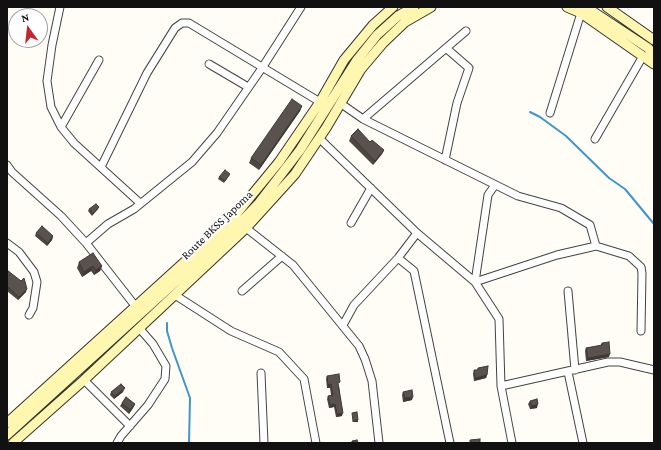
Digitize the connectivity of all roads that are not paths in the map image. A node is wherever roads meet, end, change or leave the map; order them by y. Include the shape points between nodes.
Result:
1 (60, 7) edge
2 (301, 7) edge
3 (393, 7) edge
4 (414, 7) edge
5 (431, 7) edge
6 (567, 7) edge
7 (607, 7) edge
8 (584, 10) edge
9 (466, 31) dead end
10 (654, 40) edge
11 (446, 48) junction
12 (650, 53) edge
13 (98, 60) dead end
14 (209, 64) dead end
15 (654, 64) edge
16 (262, 68) junction
17 (248, 87) junction
18 (320, 102) junction
19 (340, 103) junction
20 (550, 113) dead end
21 (363, 119) junction
22 (61, 127) junction
23 (319, 138) junction
24 (595, 139) dead end
25 (445, 160) junction
26 (7, 165) edge
27 (101, 167) junction
28 (10, 174) edge
29 (495, 185) junction
30 (370, 188) junction
31 (140, 203) junction
32 (351, 223) dead end
33 (246, 228) junction
34 (417, 233) junction
35 (86, 243) junction
36 (7, 244) edge
37 (596, 246) junction
38 (282, 256) junction
39 (398, 258) junction
40 (475, 282) junction
41 (242, 291) dead end
42 (568, 291) dead end
43 (175, 295) junction
44 (136, 307) junction
45 (29, 315) dead end
46 (343, 324) junction
47 (140, 328) junction
48 (641, 331) dead end
49 (654, 370) edge
50 (572, 371) junction
51 (261, 374) dead end
52 (84, 380) junction
53 (501, 386) junction
54 (7, 423) edge
55 (130, 426) junction
56 (7, 435) edge
57 (14, 443) edge
58 (117, 443) edge
59 (264, 443) edge
60 (316, 443) edge
61 (380, 443) edge
62 (450, 443) edge
63 (512, 443) edge
64 (583, 443) edge

1 - 22 street via 48,81 51,107
2 - 16 street
3 - 18 main road via 373,25 344,60
4 - 56 main road, Route BKSS Japoma via 398,16 377,35 357,60 300,150 254,209
5 - 19 main road via 405,22 382,43 361,69
6 - 8 main road
7 - 10 main road
8 - 12 main road
8 - 20 street
9 - 11 street
11 - 21 street
11 - 25 street via 469,68 457,103
12 - 15 main road
12 - 24 street
13 - 22 street
14 - 17 street
16 - 17 street
16 - 18 street
16 - 27 street via 189,23 182,23 175,28 147,73
17 - 31 street via 217,133 192,162
18 - 44 main road via 279,162 233,218
19 - 21 street
19 - 23 main road
21 - 25 street
22 - 27 street via 74,143
23 - 30 street
23 - 33 main road via 295,174
25 - 29 street
26 - 28 street
27 - 31 street
28 - 35 street via 61,216
29 - 37 street via 518,196 561,208 590,225
29 - 40 street via 488,199
30 - 32 street
30 - 34 street
31 - 35 street via 127,214 108,224
33 - 38 street
33 - 43 main road
34 - 39 street
34 - 40 street
35 - 44 street
36 - 45 street via 19,252 34,272 37,282 33,308
37 - 40 street via 557,255
37 - 48 street via 629,256 641,267
38 - 41 street
38 - 46 street via 293,265
39 - 46 street via 354,305
39 - 62 street via 414,271
40 - 53 street via 499,319
42 - 50 street
43 - 47 main road
43 - 60 street via 231,331 280,352 304,379
44 - 54 main road
46 - 61 street via 366,358
47 - 52 main road
47 - 55 street via 161,356 166,373 162,386
49 - 50 street via 620,362 608,362
50 - 53 street
50 - 64 street
51 - 59 street
52 - 55 street
52 - 57 main road
53 - 63 street
55 - 58 street

